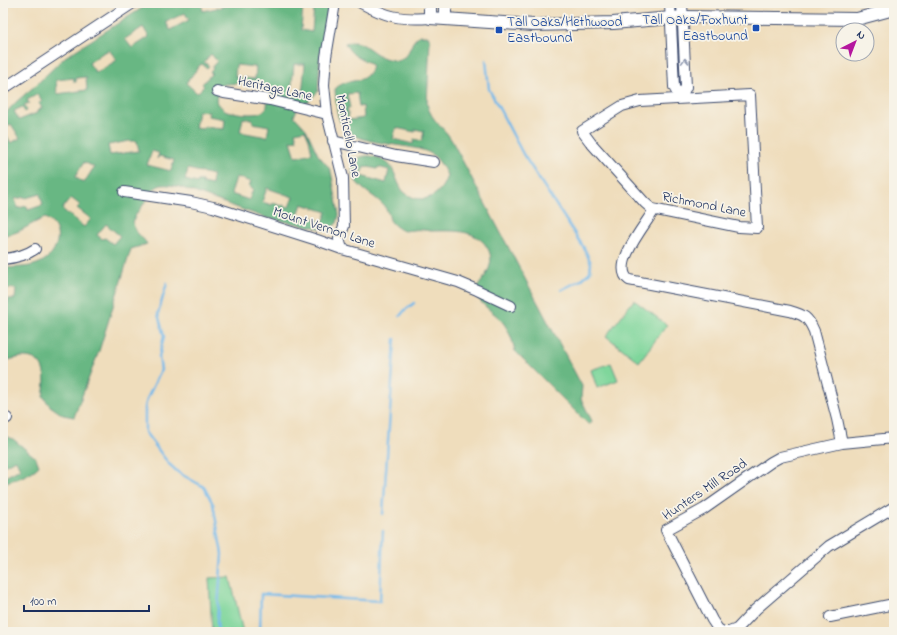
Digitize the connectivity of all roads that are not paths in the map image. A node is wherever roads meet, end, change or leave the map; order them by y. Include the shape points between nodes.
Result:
1 (133, 3) edge
2 (336, 3) edge
3 (361, 3) edge
4 (430, 3) edge
5 (445, 3) edge
6 (670, 3) edge
7 (682, 3) edge
8 (894, 9) edge
9 (677, 17) junction
10 (430, 18) junction
11 (445, 19) junction
12 (3, 89) edge
13 (217, 91) dead end
14 (680, 98) junction
15 (327, 114) junction
16 (334, 141) junction
17 (434, 162) dead end
18 (124, 192) dead end
19 (654, 210) junction
20 (35, 249) dead end
21 (342, 249) junction
22 (3, 259) edge
23 (511, 306) dead end
24 (894, 438) edge
25 (842, 443) junction
26 (894, 507) edge
27 (894, 604) edge
28 (830, 617) dead end

1 - 12 street
2 - 15 street, Monticello Lane via 325,69
3 - 10 street via 391,16 410,19
4 - 10 street
5 - 11 street
6 - 9 street
7 - 9 street
8 - 9 street via 857,19
9 - 11 street via 613,23 534,25
9 - 14 street via 686,86
10 - 11 street
13 - 15 street, Heritage Lane via 270,100
14 - 19 street, Richmond Lane via 627,104 582,130 640,198
14 - 19 street, Richmond Lane via 750,95 757,228 739,227
15 - 16 street, Monticello Lane
16 - 17 street
16 - 21 street, Monticello Lane via 343,178 344,226 339,239
18 - 21 street, Mount Vernon Lane via 214,207
19 - 25 street via 627,253 623,271 625,278 802,315 814,331
20 - 22 street via 20,256
21 - 23 street, Mount Vernon Lane via 458,282
24 - 25 street, Hunters Mill Road
25 - 26 street, Hunters Mill Road via 780,457 704,509 666,530 718,629 723,632 737,629 756,609 829,546
27 - 28 street

